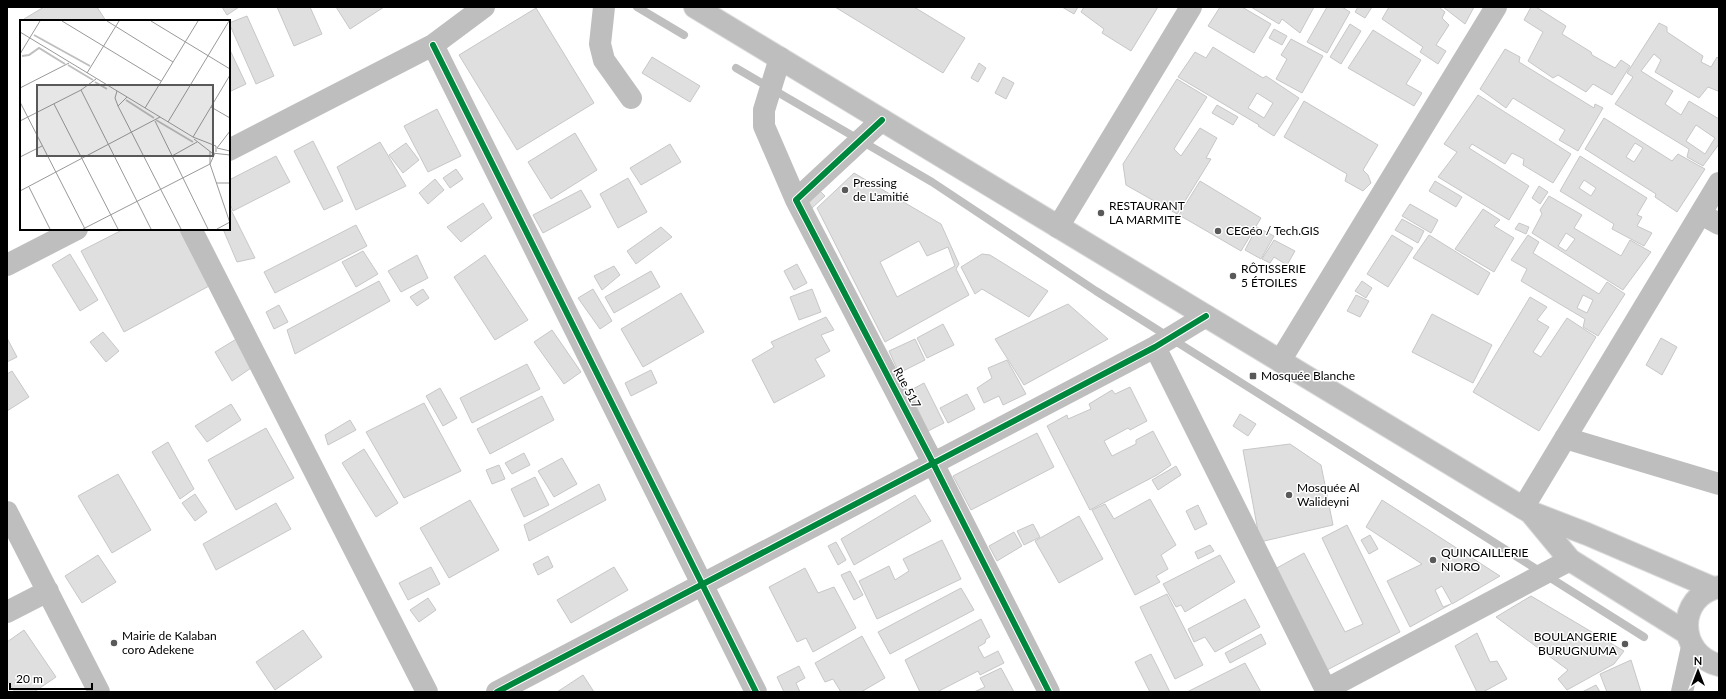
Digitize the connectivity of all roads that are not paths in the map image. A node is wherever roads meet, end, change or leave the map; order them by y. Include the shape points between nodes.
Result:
1 (484, 7) edge
2 (604, 7) edge
3 (695, 7) edge
4 (1191, 7) edge
5 (1496, 7) edge
6 (433, 45) junction
7 (780, 58) junction
8 (630, 98) dead end
9 (882, 120) junction
10 (230, 149) edge
11 (1719, 183) edge
12 (796, 200) junction
13 (1710, 219) edge
14 (1058, 227) junction
15 (75, 230) edge
16 (192, 230) edge
17 (7, 265) edge
18 (1206, 316) junction
19 (1155, 347) junction
20 (1280, 361) junction
21 (1565, 438) junction
22 (933, 463) junction
23 (1719, 484) edge
24 (1526, 510) junction
25 (7, 512) edge
26 (1570, 560) junction
27 (702, 585) junction
28 (1716, 588) edge
29 (48, 592) junction
30 (7, 612) edge
31 (1689, 640) junction
32 (1719, 666) edge
33 (1326, 691) edge
34 (99, 692) edge
35 (426, 692) edge
36 (497, 692) edge
37 (756, 692) edge
38 (1049, 692) edge
39 (1682, 692) edge

1 - 6 street
2 - 8 street via 600,44 604,60
3 - 7 street
4 - 14 street
5 - 20 street
6 - 10 street
6 - 27 street
7 - 9 street
7 - 12 street, Rue 517 via 764,110 764,126
9 - 12 street
9 - 14 street
11 - 13 street
12 - 22 street, Rue 517
13 - 21 street
14 - 18 street
15 - 17 street
16 - 35 street
18 - 19 street
18 - 20 street
19 - 22 street
19 - 33 street
20 - 24 street
21 - 23 street
21 - 24 street
22 - 27 street
22 - 38 street, Rue 517
24 - 26 street
24 - 28 street
25 - 29 street
26 - 31 street
26 - 33 street
27 - 36 street
27 - 37 street
28 - 31 street via 1701,596 1692,606 1687,619
29 - 30 street
29 - 34 street
31 - 32 street via 1700,657
31 - 39 street

